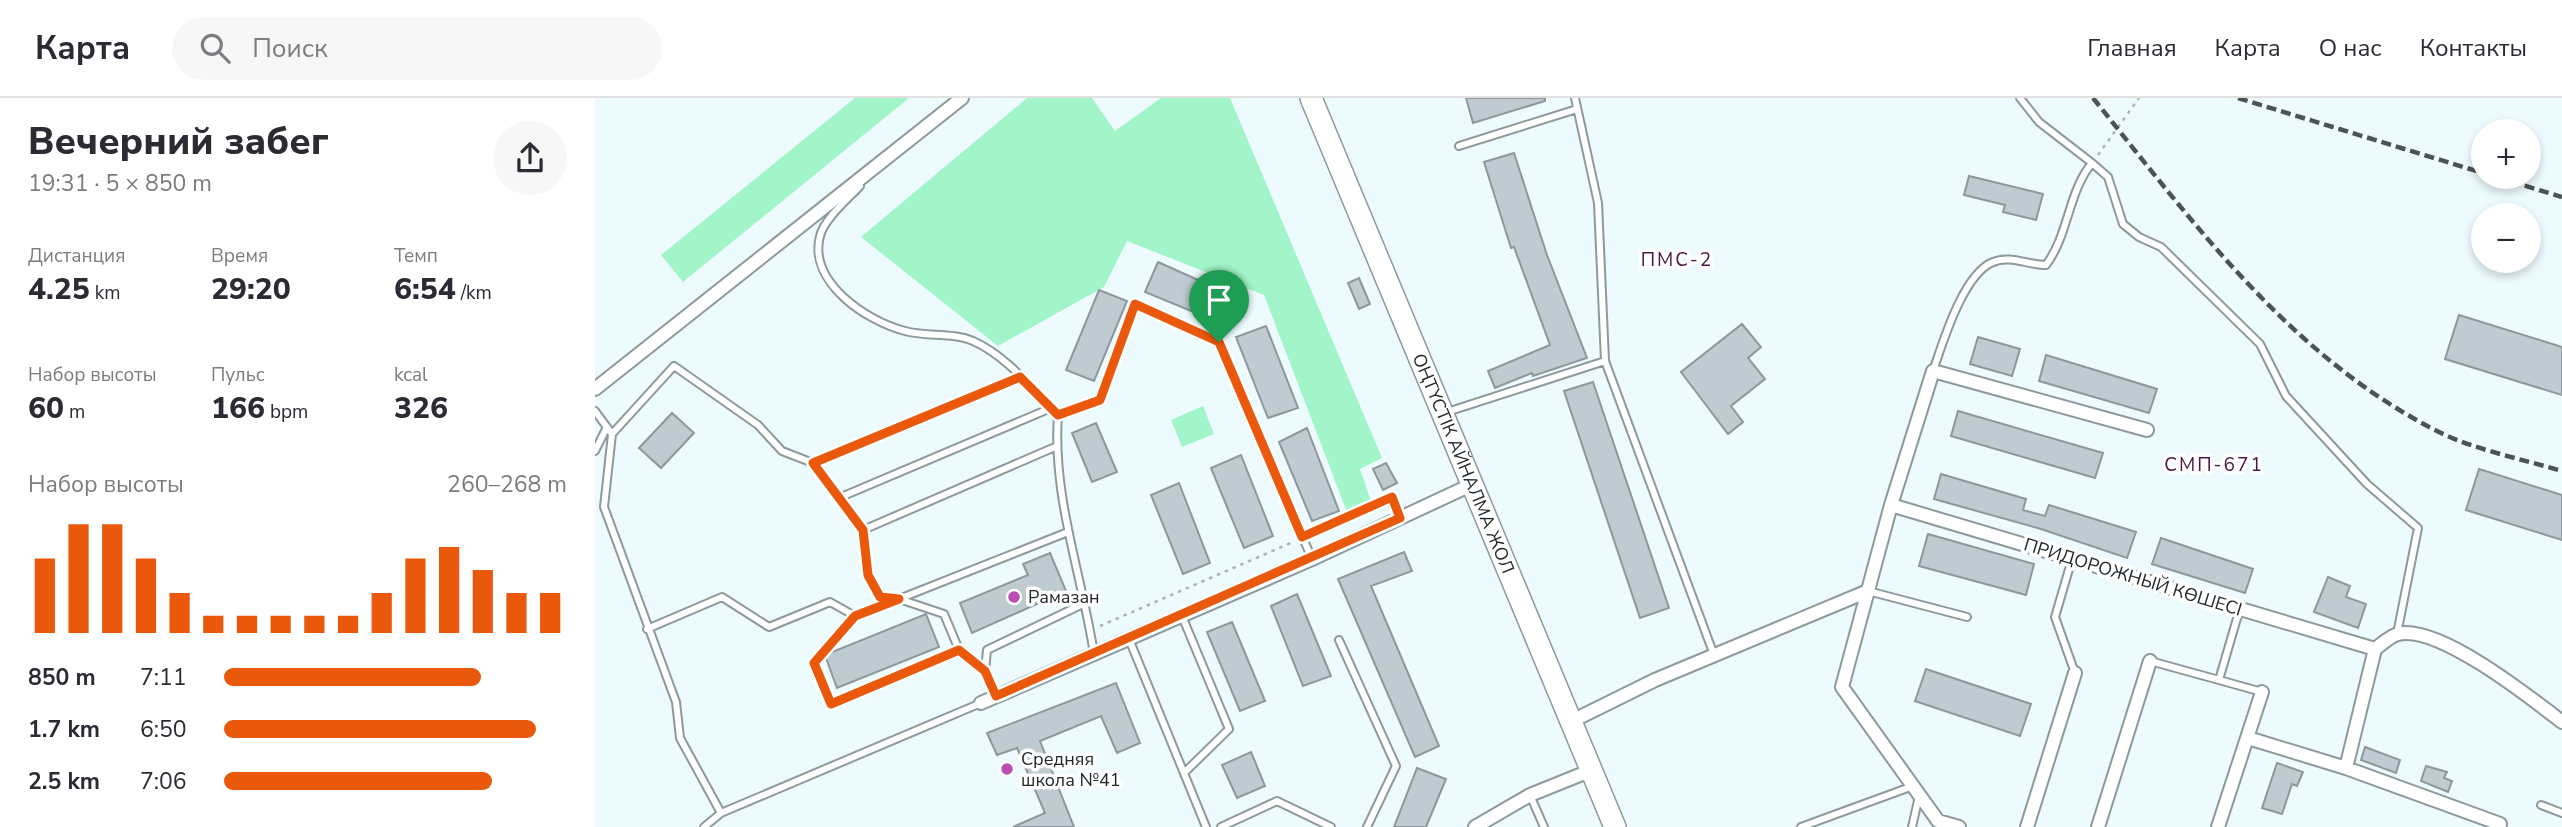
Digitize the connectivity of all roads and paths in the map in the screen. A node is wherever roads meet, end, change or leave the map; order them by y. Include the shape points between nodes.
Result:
1 (962, 98) edge
2 (1311, 98) edge
3 (1575, 98) edge
4 (2020, 98) edge
5 (2139, 98) edge
6 (1577, 109) junction
7 (1459, 146) dead end
8 (2092, 163) junction
9 (876, 166) junction
10 (1605, 361) junction
11 (1933, 371) junction
12 (1020, 377) junction
13 (595, 389) edge
14 (1051, 408) junction
15 (595, 411) edge
16 (1443, 413) junction
17 (1058, 415) junction
18 (607, 427) junction
19 (2147, 430) dead end
20 (612, 434) junction
21 (1055, 447) junction
22 (595, 451) edge
23 (813, 463) junction
24 (1473, 484) junction
25 (841, 497) junction
26 (1891, 505) junction
27 (1400, 518) junction
28 (863, 530) junction
29 (1068, 533) junction
30 (1302, 537) junction
31 (1312, 559) junction
32 (2072, 559) junction
33 (1868, 591) junction
34 (899, 599) junction
35 (1087, 602) junction
36 (2240, 608) junction
37 (855, 616) junction
38 (1182, 616) junction
39 (1967, 617) dead end
40 (647, 629) junction
41 (1091, 631) junction
42 (2397, 634) junction
43 (1129, 639) junction
44 (1339, 640) dead end
45 (2375, 649) junction
46 (959, 650) junction
47 (1094, 654) junction
48 (1715, 655) junction
49 (2150, 661) joint
50 (985, 671) junction
51 (2075, 673) joint
52 (2220, 680) junction
53 (2262, 692) joint
54 (996, 696) junction
55 (981, 703) joint
56 (1572, 721) junction
57 (2562, 722) edge
58 (2248, 738) junction
59 (2346, 768) junction
60 (1591, 770) junction
61 (1184, 772) junction
62 (1916, 790) junction
63 (1530, 795) junction
64 (2540, 805) dead end
65 (721, 813) junction
66 (2562, 813) edge
67 (704, 827) edge
68 (1206, 827) edge
69 (1221, 827) edge
70 (1331, 827) edge
71 (1367, 827) edge
72 (1475, 827) edge
73 (1543, 827) edge
74 (1615, 827) edge
75 (1801, 827) edge
76 (1912, 827) edge
77 (1959, 827) edge
78 (2027, 827) edge
79 (2098, 827) edge
80 (2218, 827) edge
81 (2499, 827) edge

1 - 9 street
2 - 16 highway, ОҢТҮСТІК АЙНАЛМА ЖОЛ
3 - 6 lane
4 - 8 lane via 2039,122
5 - 8 path
6 - 7 lane
6 - 10 lane via 1598,203
8 - 11 lane via 2081,176 2065,230 2046,265 2011,259 1991,262 1960,303
8 - 42 lane via 2108,177 2123,224 2161,247 2260,344 2286,396 2367,484 2419,528
9 - 12 lane via 820,233 818,252 830,281 846,303 904,331 971,340 996,353
9 - 13 street
10 - 16 lane
10 - 48 lane
11 - 19 street
11 - 26 street
12 - 14 lane
12 - 23 lane
14 - 17 lane
14 - 25 lane
15 - 18 lane
16 - 24 highway, ОҢТҮСТІК АЙНАЛМА ЖОЛ
17 - 21 lane
17 - 30 lane via 1100,400 1135,304 1219,342
18 - 20 lane
18 - 22 lane
20 - 23 lane via 674,366 758,425 782,451
20 - 40 lane via 604,507
21 - 28 lane
21 - 29 lane
23 - 25 lane
24 - 27 street
24 - 56 highway, ОҢТҮСТІК АЙНАЛМА ЖОЛ
25 - 28 lane
26 - 32 street, ПРИДОРОЖНЫЙ КӨШЕСІ
26 - 33 street
27 - 30 path via 1392,497
27 - 31 street
28 - 34 lane via 868,575 880,597
29 - 34 lane
29 - 35 lane
30 - 31 lane
30 - 41 path
31 - 38 street
32 - 36 street, ПРИДОРОЖНЫЙ КӨШЕСІ
32 - 51 lane via 2055,617
33 - 39 lane
33 - 48 street
33 - 62 street via 1842,687
34 - 37 lane
34 - 46 lane via 944,614
35 - 41 lane
35 - 50 lane via 987,650
36 - 45 street, ПРИДОРОЖНЫЙ КӨШЕСІ
36 - 52 lane
37 - 40 lane via 830,602 769,627 722,597
37 - 46 lane via 814,663 831,704
38 - 43 street
38 - 61 lane via 1229,729
40 - 65 lane via 676,702 680,738
41 - 47 lane
42 - 45 street
42 - 57 street via 2418,635 2493,670
43 - 47 street
43 - 61 lane
44 - 71 lane via 1396,766
45 - 59 street
46 - 50 lane
47 - 54 street
48 - 56 street
49 - 52 lane
49 - 79 street
50 - 54 lane
51 - 78 street
52 - 53 lane
53 - 58 street
54 - 55 street
55 - 65 lane
56 - 60 highway, ОҢТҮСТІК АЙНАЛМА ЖОЛ
58 - 59 street
58 - 80 street
59 - 81 street
60 - 63 street
60 - 74 highway, ОҢТҮСТІК АЙНАЛМА ЖОЛ
61 - 68 lane
62 - 75 lane
62 - 76 lane
62 - 77 street via 1938,821
63 - 72 street
63 - 73 lane
64 - 66 lane
65 - 67 lane
69 - 70 lane via 1277,801

